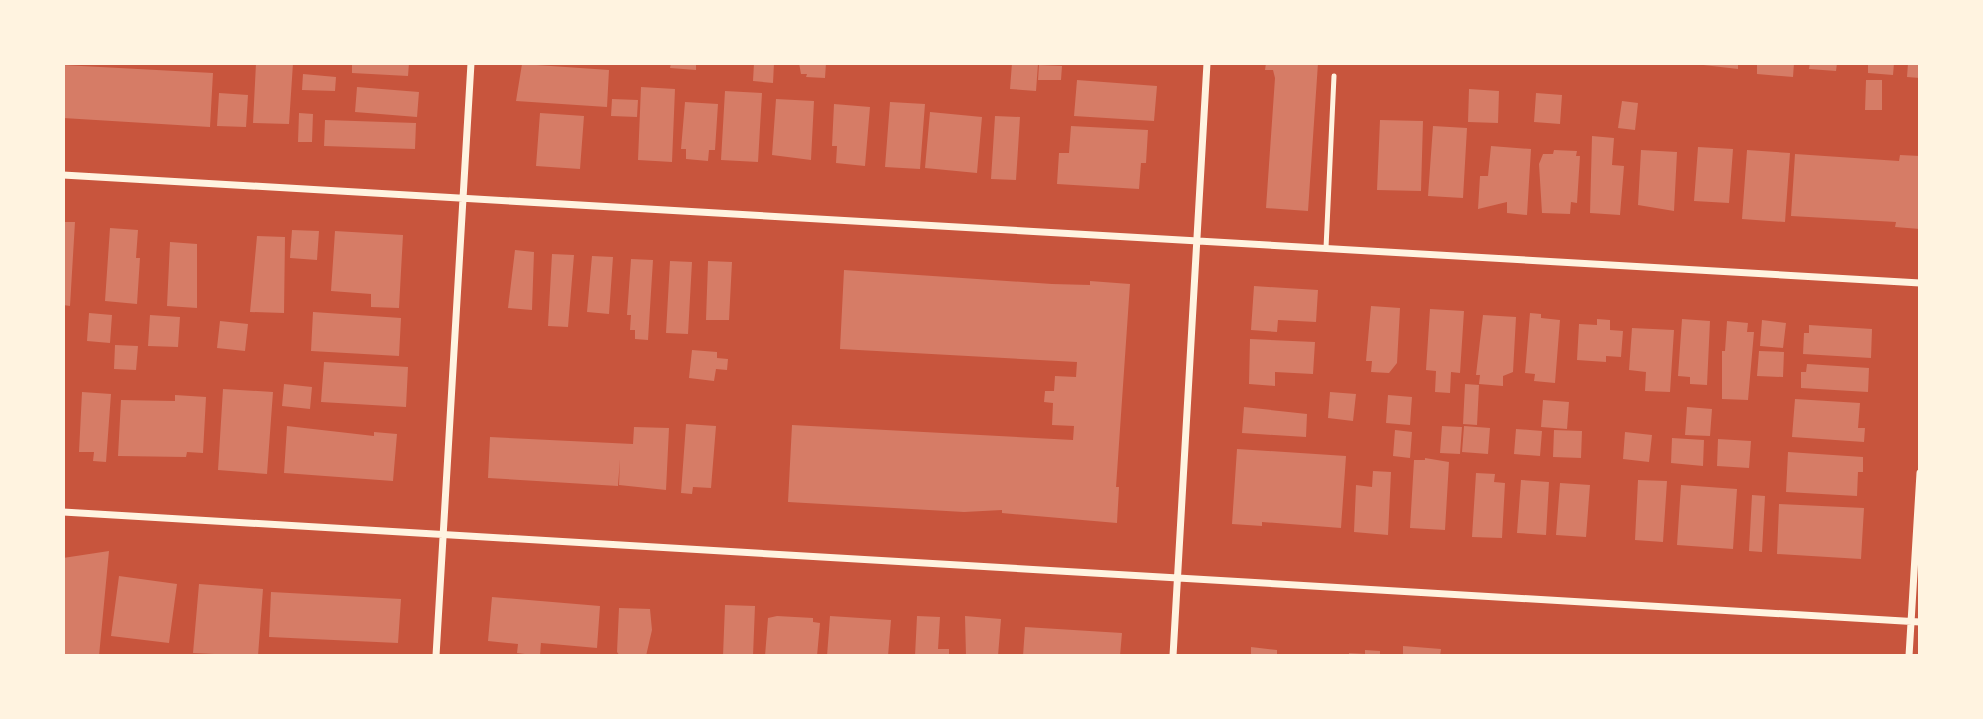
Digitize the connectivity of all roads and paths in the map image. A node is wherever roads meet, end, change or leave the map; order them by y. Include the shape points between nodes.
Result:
1 (471, 63) edge
2 (1207, 63) edge
3 (1334, 76) dead end
4 (63, 175) edge
5 (463, 198) junction
6 (1196, 241) junction
7 (1326, 248) junction
8 (1920, 283) edge
9 (1920, 473) edge
10 (63, 512) edge
11 (443, 535) junction
12 (1178, 578) junction
13 (1911, 621) junction
14 (1920, 622) edge
15 (436, 656) edge
16 (1173, 656) edge
17 (1909, 656) edge

1 - 5 street
2 - 6 street
3 - 7 lane
4 - 5 street
5 - 6 street
5 - 11 street
6 - 7 street
6 - 12 street
7 - 8 street
9 - 13 street
10 - 11 street
11 - 12 street
11 - 15 street
12 - 13 street
12 - 16 street
13 - 14 street
13 - 17 street

